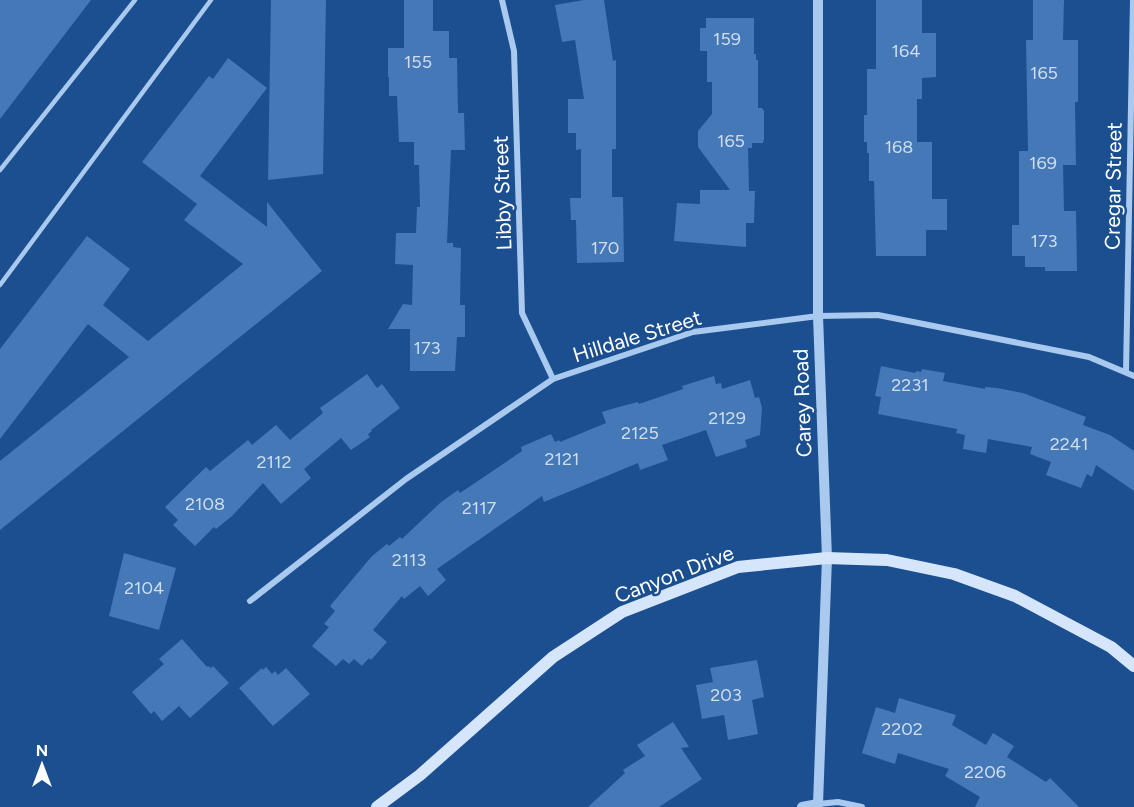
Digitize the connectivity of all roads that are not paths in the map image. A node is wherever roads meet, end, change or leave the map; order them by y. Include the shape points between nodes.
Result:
1 (135, 0) edge
2 (211, 0) edge
3 (502, 0) edge
4 (818, 0) edge
5 (1133, 0) edge
6 (0, 170) edge
7 (0, 285) edge
8 (818, 316) junction
9 (1126, 372) junction
10 (1134, 376) edge
11 (554, 379) junction
12 (827, 558) junction
13 (250, 601) dead end
14 (1134, 666) edge
15 (818, 804) junction
16 (377, 807) edge
17 (802, 807) edge
18 (862, 807) edge

1 - 6 lane
2 - 7 lane
3 - 11 street, Libby Street via 514,51 522,313
4 - 8 street, Carey Road
5 - 9 street, Cregar Street
8 - 9 street, Hilldale Street via 878,315 1089,357
8 - 11 street, Hilldale Street via 693,332
8 - 12 street, Carey Road
9 - 10 street, Hilldale Street
11 - 13 street, Hilldale Street via 406,479
12 - 14 main road, Canyon Drive via 886,560 954,574 1014,596 1112,646
12 - 15 street, Carey Road
12 - 16 main road, Canyon Drive via 738,567 622,612 554,657 420,775
15 - 17 street
15 - 18 street via 838,802

